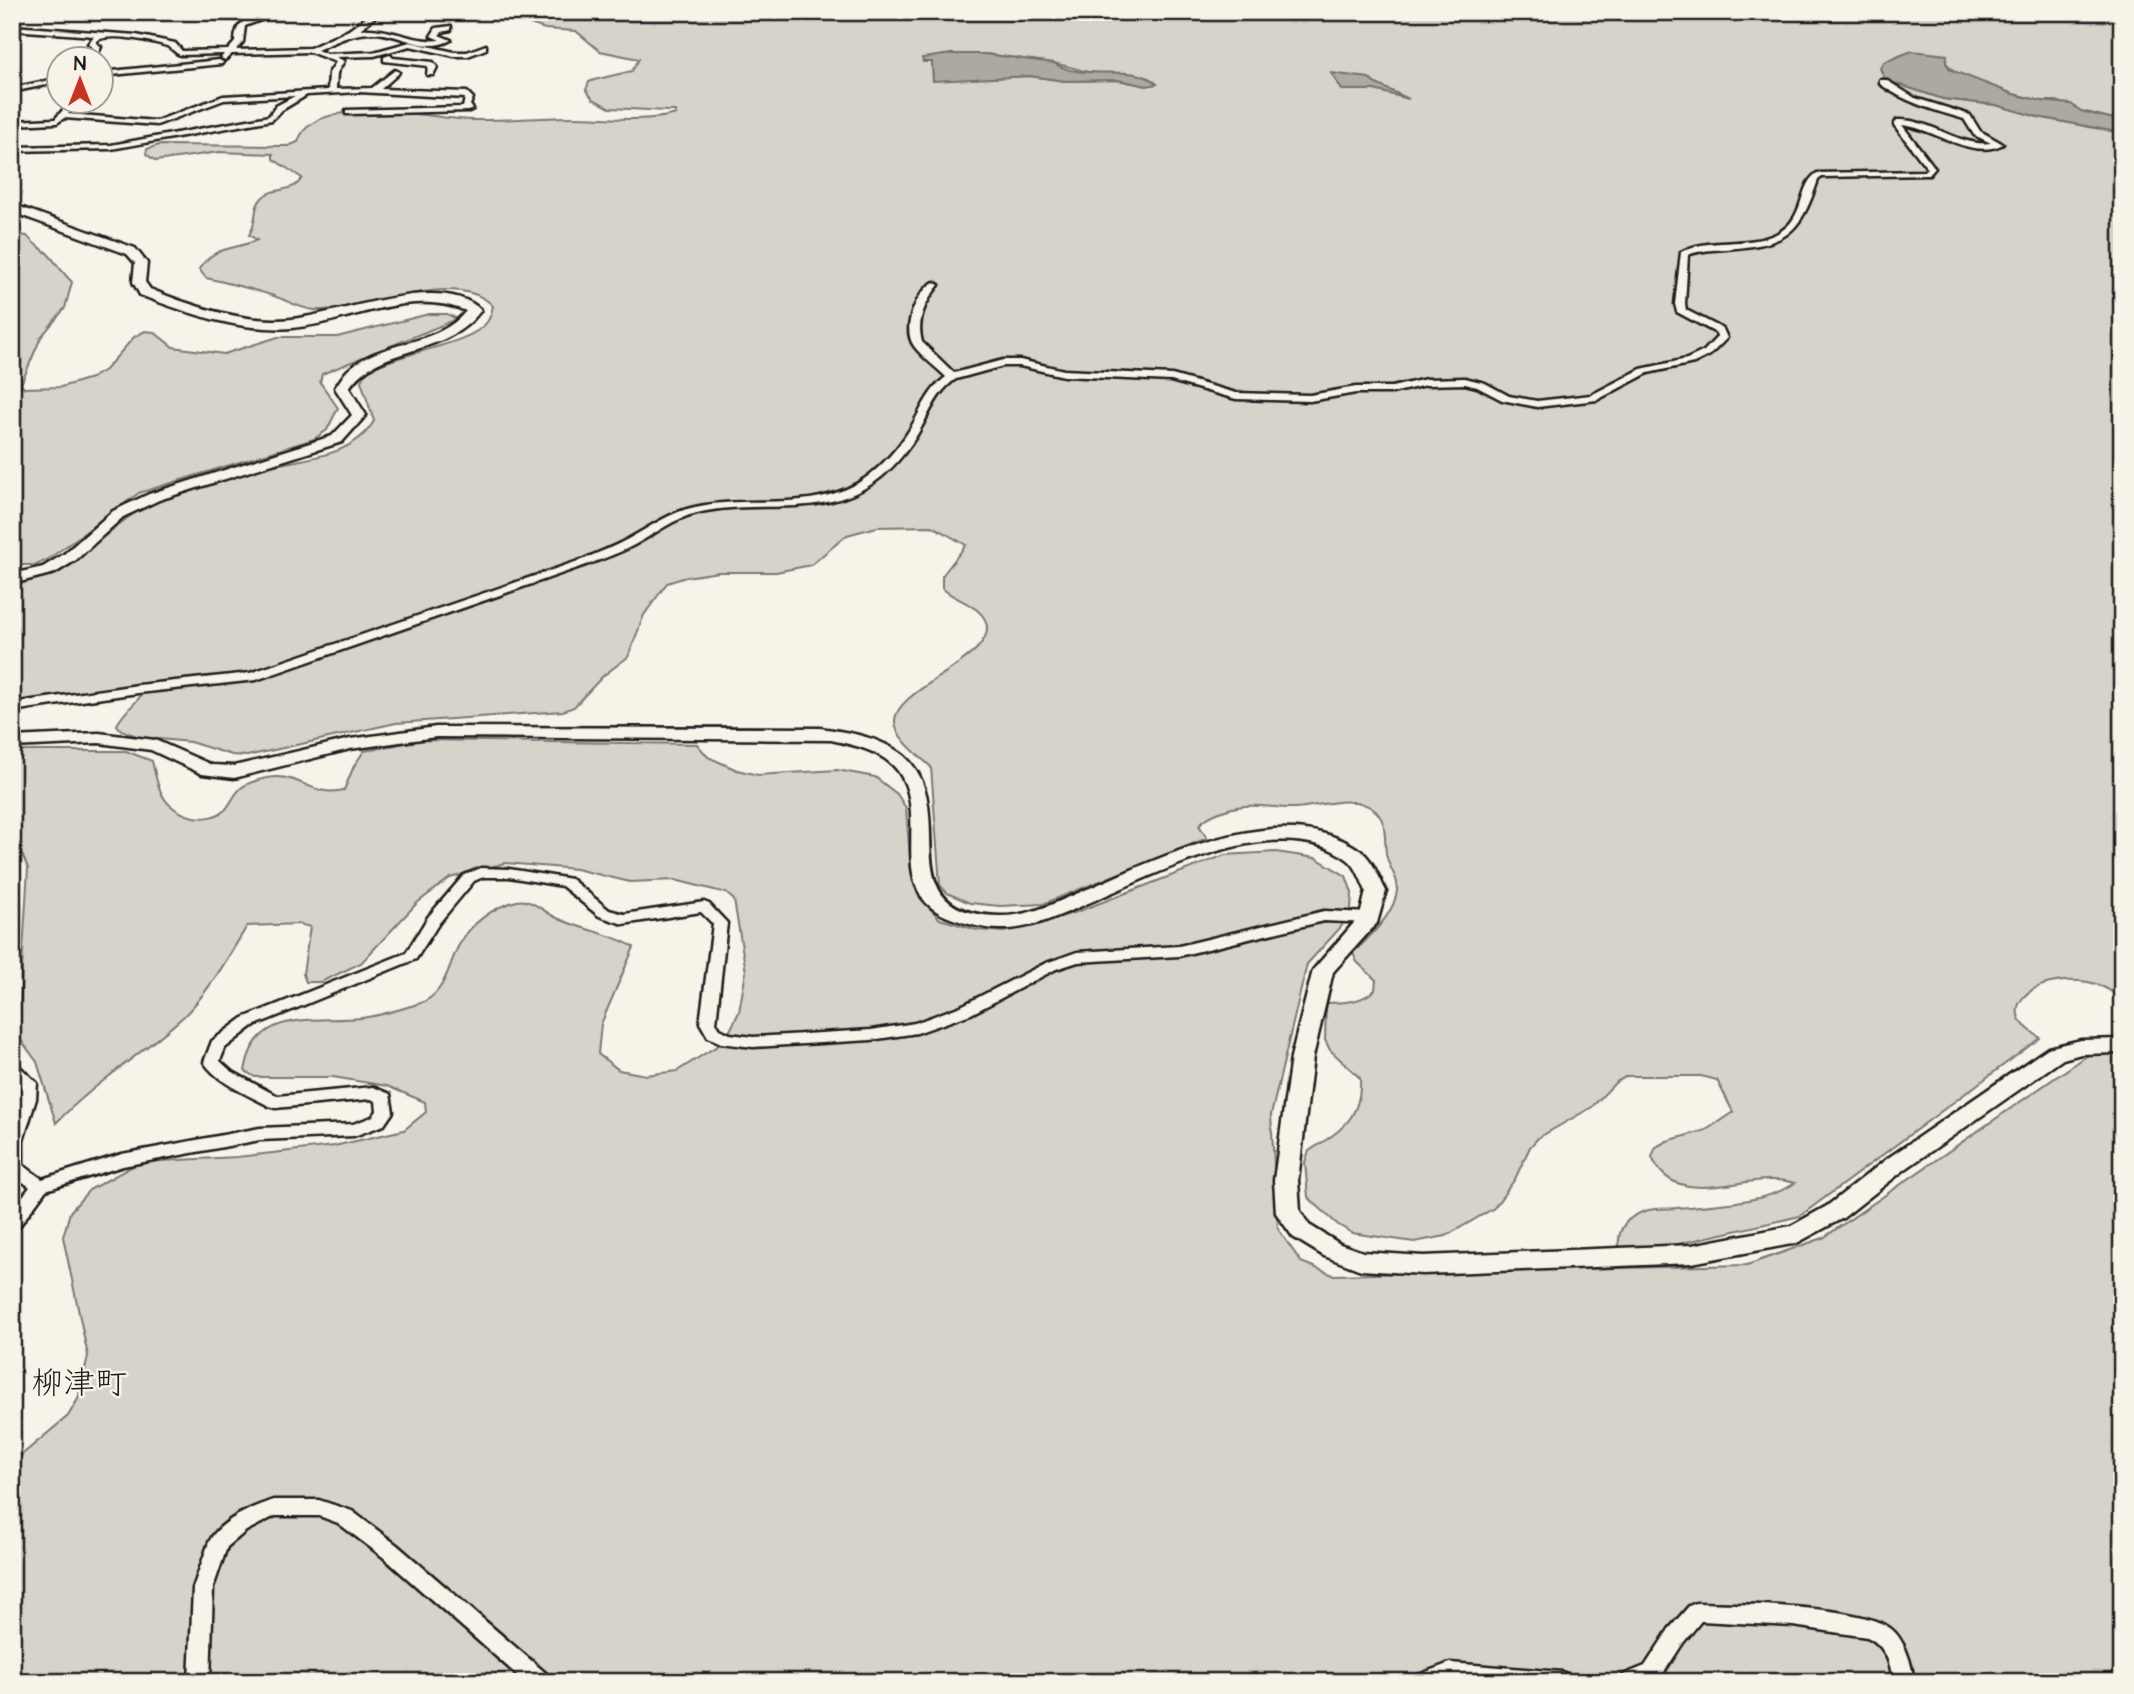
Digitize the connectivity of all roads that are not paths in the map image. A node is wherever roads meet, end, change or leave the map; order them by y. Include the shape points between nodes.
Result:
1 (26, 12) edge
2 (280, 12) edge
3 (378, 12) edge
4 (12, 15) edge
5 (448, 28) dead end
6 (12, 29) edge
7 (352, 32) junction
8 (100, 35) junction
9 (421, 41) junction
10 (410, 44) junction
11 (95, 46) edge
12 (483, 47) dead end
13 (311, 50) junction
14 (279, 52) junction
15 (228, 54) junction
16 (374, 54) junction
17 (330, 55) junction
18 (408, 55) dead end
19 (390, 57) junction
20 (223, 62) junction
21 (395, 72) dead end
22 (116, 73) edge
23 (430, 73) dead end
24 (1883, 82) dead end
25 (46, 83) edge
26 (12, 90) edge
27 (375, 90) junction
28 (332, 92) junction
29 (303, 95) junction
30 (349, 112) dead end
31 (63, 116) joint
32 (12, 123) edge
33 (12, 149) edge
34 (12, 208) edge
35 (934, 285) dead end
36 (952, 377) junction
37 (12, 579) edge
38 (12, 707) edge
39 (12, 742) edge
40 (1370, 918) junction
41 (2122, 1046) edge
42 (12, 1069) edge
43 (40, 1186) junction
44 (12, 1223) edge
45 (199, 1682) edge
46 (541, 1682) edge
47 (1424, 1682) edge
48 (1562, 1682) edge
49 (1630, 1682) edge
50 (1904, 1682) edge

1 - 4 street
2 - 15 street via 242,25 239,41
3 - 7 street
5 - 9 street via 435,36 447,40 444,43
6 - 8 street
7 - 9 street via 381,31
7 - 13 street
8 - 11 street via 93,40
8 - 15 street via 155,40 172,45 180,54
9 - 10 street
10 - 12 street via 454,54
10 - 16 street
13 - 14 street
13 - 17 street
14 - 15 street
14 - 20 street
15 - 20 street
16 - 17 street
16 - 19 street
17 - 28 street via 340,61
18 - 19 street
19 - 23 street via 387,59 430,64
20 - 22 street
21 - 27 street
24 - 36 street via 1922,106 1967,117 1977,133 1999,144 1970,145 1922,123 1900,122 1901,130 1931,168 1926,173 1820,175 1814,178 1801,216 1790,230 1759,241 1684,254 1682,312 1720,331 1719,344 1690,360 1645,371 1593,398 1537,404 1465,381 1310,398 1241,397 1172,378 1064,373 1020,363
25 - 26 street
27 - 28 street
27 - 30 street via 467,94 469,109
28 - 29 street
29 - 31 street via 223,99 157,123
29 - 33 street via 279,108 272,118 215,129 111,148
31 - 32 street via 57,121
34 - 37 street via 131,251 141,263 139,282 145,292 242,320 292,324 425,298 452,300 474,310 462,327 372,362 345,379 342,388 359,415 337,439 153,497 118,514 49,570
35 - 36 street via 922,298 914,336
36 - 38 street via 880,471 842,495 679,514 588,561 252,677
39 - 40 street via 99,738 155,745 208,770 234,772 350,744 436,733 820,733 862,740 906,769 918,790 920,857 929,896 951,914 1000,923 1034,919 1212,847 1276,832 1309,837 1356,856 1376,891
40 - 41 street via 1323,970 1302,1057 1286,1180 1287,1213 1301,1231 1361,1261 1423,1265 1692,1254 1797,1234 1835,1212 2056,1053
40 - 43 street via 1324,916 1179,951 1077,957 917,1028 753,1042 714,1034 708,1023 720,923 704,907 622,919 604,912 566,882 481,872 469,878 433,920 411,956 248,1022 218,1045 212,1062 247,1089 275,1102 373,1093 384,1098 385,1112 378,1121 354,1130 260,1135 187,1147 122,1160
42 - 43 street via 29,1083 15,1140 15,1167
43 - 44 street
45 - 46 street via 203,1588 219,1542 239,1525 274,1508 319,1508 345,1517
47 - 48 street via 1450,1673
49 - 50 street via 1652,1673 1696,1612 1857,1625 1882,1634 1902,1664

